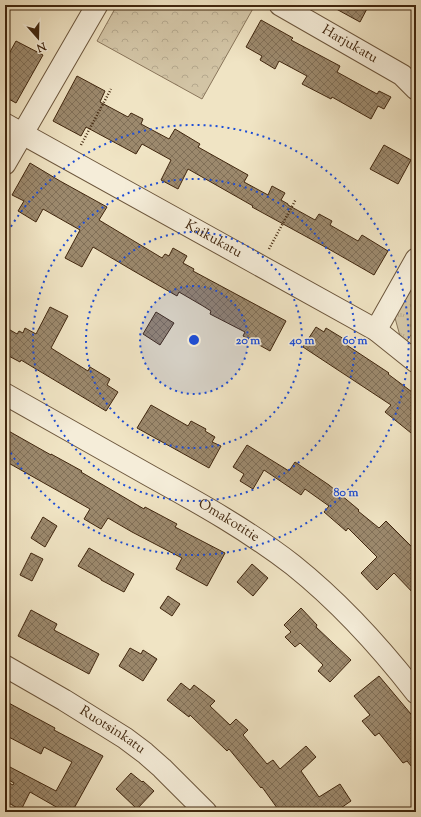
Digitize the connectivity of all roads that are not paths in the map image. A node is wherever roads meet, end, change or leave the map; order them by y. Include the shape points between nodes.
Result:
1 (97, 5) edge
2 (280, 5) edge
3 (411, 77) edge
4 (13, 129) edge
5 (5, 164) edge
6 (416, 259) edge
7 (376, 330) junction
8 (416, 362) edge
9 (5, 394) edge
10 (5, 666) edge
11 (416, 693) edge
12 (206, 812) edge

1 - 4 street
2 - 3 street, Harjukatu
4 - 5 street
4 - 7 street, Kaikukatu
6 - 7 street
7 - 8 street, Kaikukatu
9 - 11 street, Omakotitie via 192,500 251,535 288,561 333,600
10 - 12 street, Ruotsinkatu via 125,738 162,768

